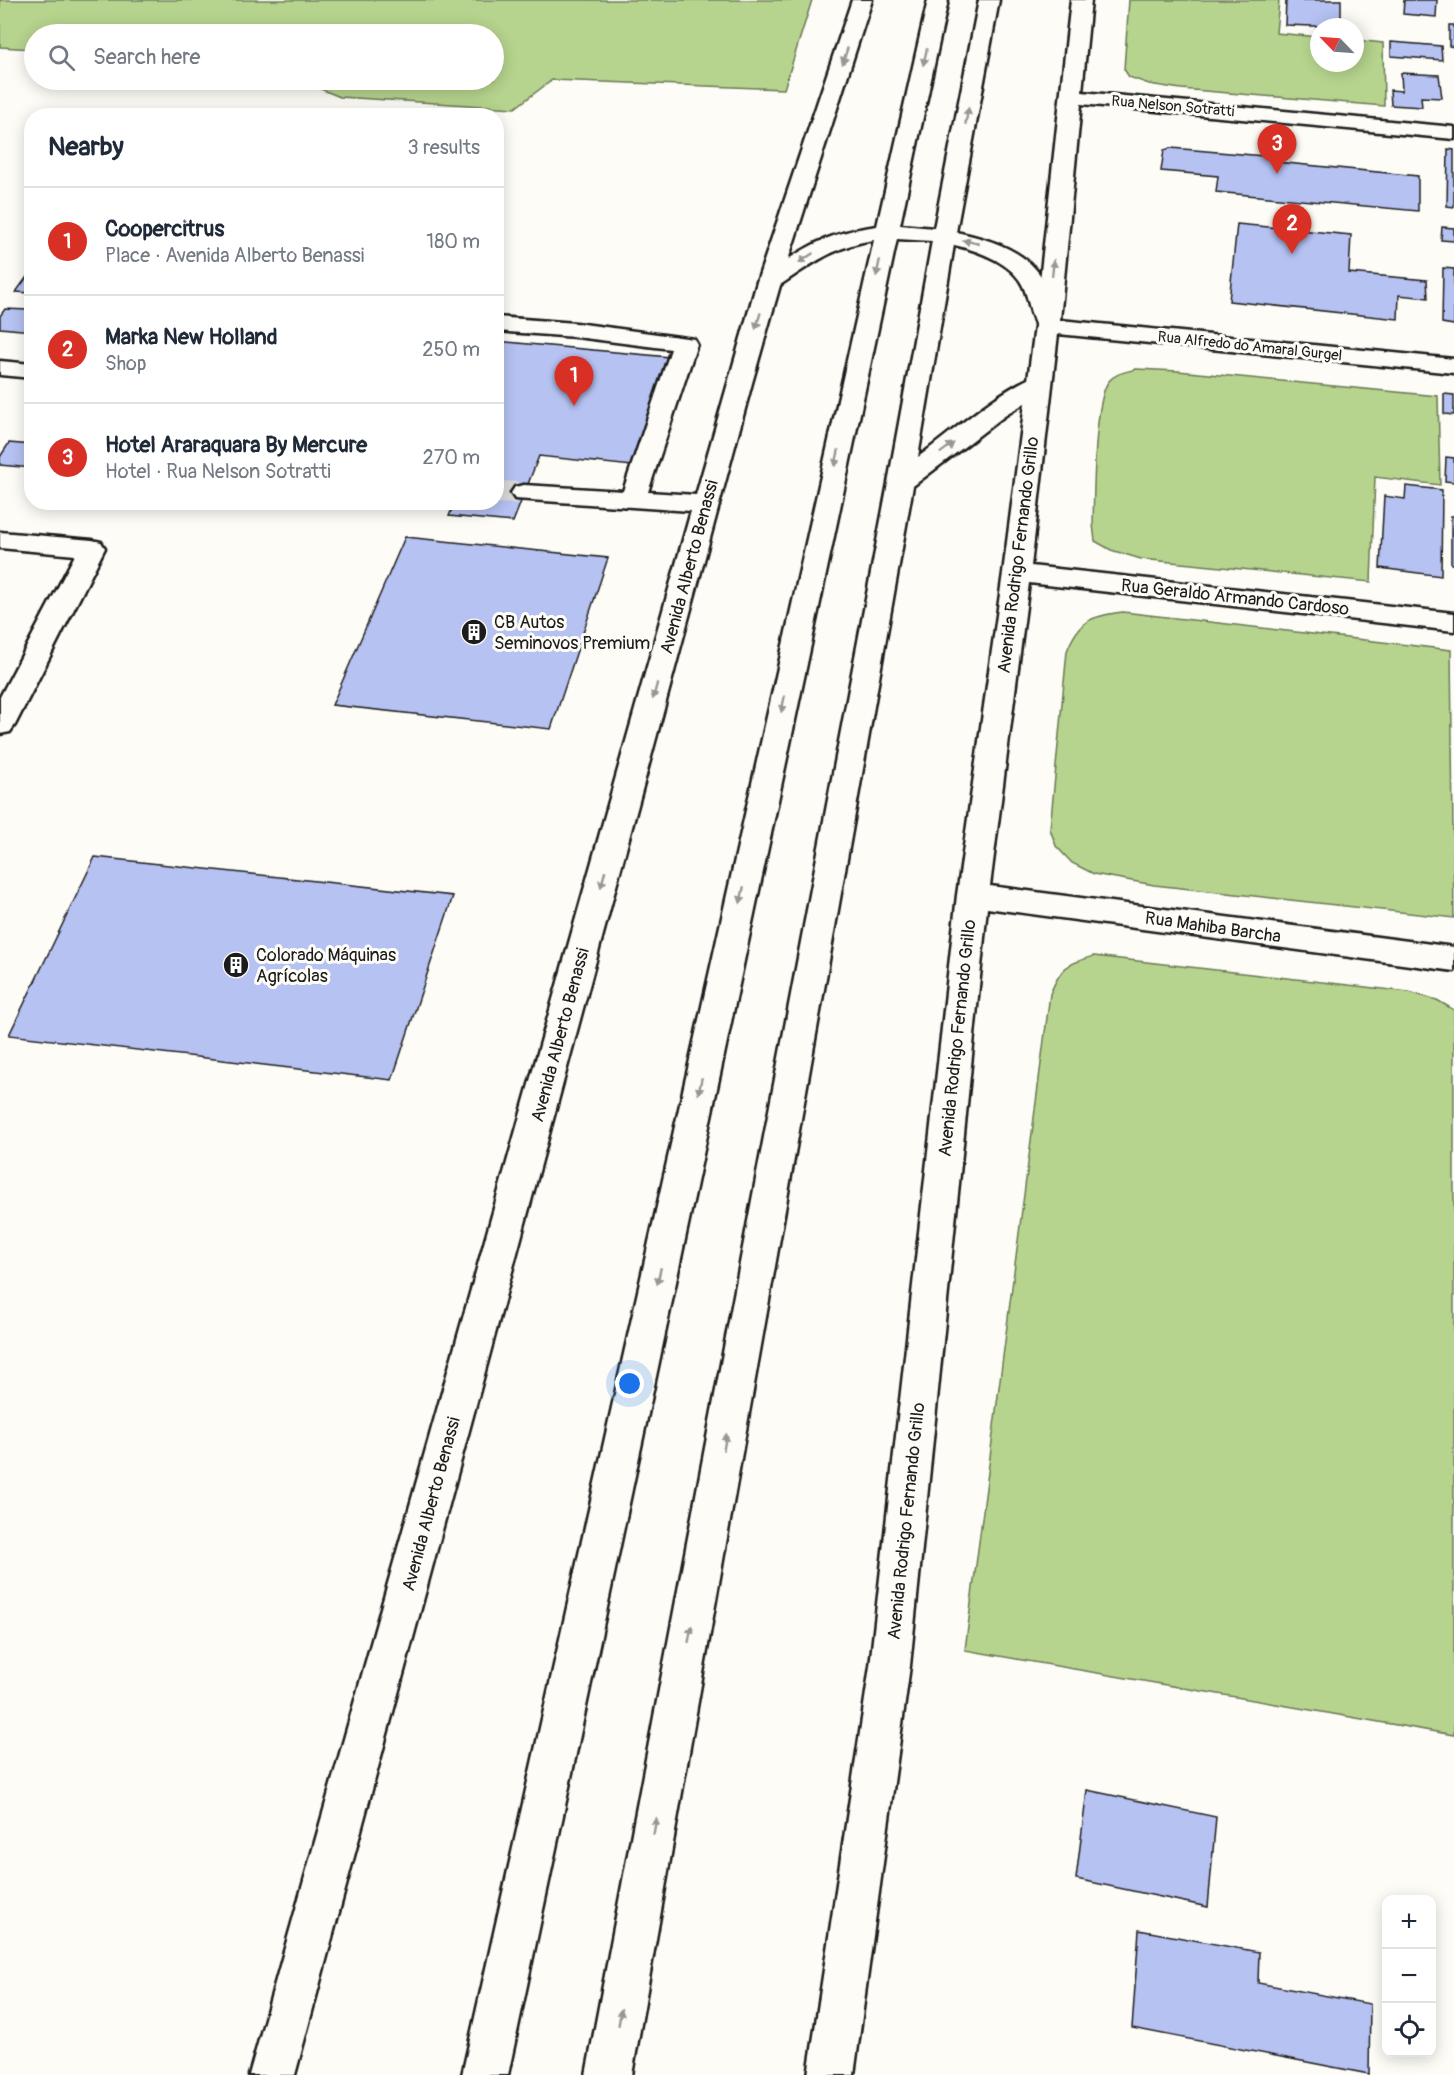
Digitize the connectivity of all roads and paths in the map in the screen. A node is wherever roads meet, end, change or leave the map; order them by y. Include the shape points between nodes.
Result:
1 (861, 0) edge
2 (938, 0) edge
3 (989, 0) edge
4 (1081, 0) edge
5 (1070, 97) junction
6 (1454, 133) edge
7 (886, 232) junction
8 (944, 236) junction
9 (769, 282) junction
10 (504, 325) edge
11 (1047, 326) junction
12 (1454, 366) edge
13 (0, 368) edge
14 (24, 370) edge
15 (1039, 383) junction
16 (901, 483) junction
17 (524, 493) tunnel mouth
18 (633, 499) junction
19 (706, 504) junction
20 (4, 547) edge
21 (1017, 573) junction
22 (1454, 622) edge
23 (0, 725) edge
24 (973, 895) junction
25 (1454, 959) edge
26 (272, 2075) edge
27 (485, 2075) edge
28 (609, 2075) edge
29 (831, 2075) edge

1 -> 9 street, Avenida Alberto Benassi
2 -> 7 street
8 -> 3 street
4 - 5 street, Avenida Rodrigo Fernando Grillo
5 - 6 street, Rua Nelson Sotratti
11 -> 5 street, Avenida Rodrigo Fernando Grillo
7 - 8 street
7 -> 9 street via 819,249
7 -> 27 street
11 -> 8 street via 1033,282 1012,260 986,246
8 - 16 street
9 -> 19 street, Avenida Alberto Benassi
10 - 18 street via 686,344
11 - 12 street, Rua Alfredo do Amaral Gurgel
11 - 15 street, Avenida Rodrigo Fernando Grillo
13 - 14 street
16 -> 15 street
15 - 21 street, Avenida Rodrigo Fernando Grillo
28 -> 16 street
17 - 18 street
18 - 19 street
19 -> 26 street, Avenida Alberto Benassi
20 - 23 street via 93,548
21 - 22 street, Rua Geraldo Armando Cardoso
21 - 24 street, Avenida Rodrigo Fernando Grillo
24 - 25 street, Rua Mahiba Barcha
24 - 29 street, Avenida Rodrigo Fernando Grillo via 890,1666

